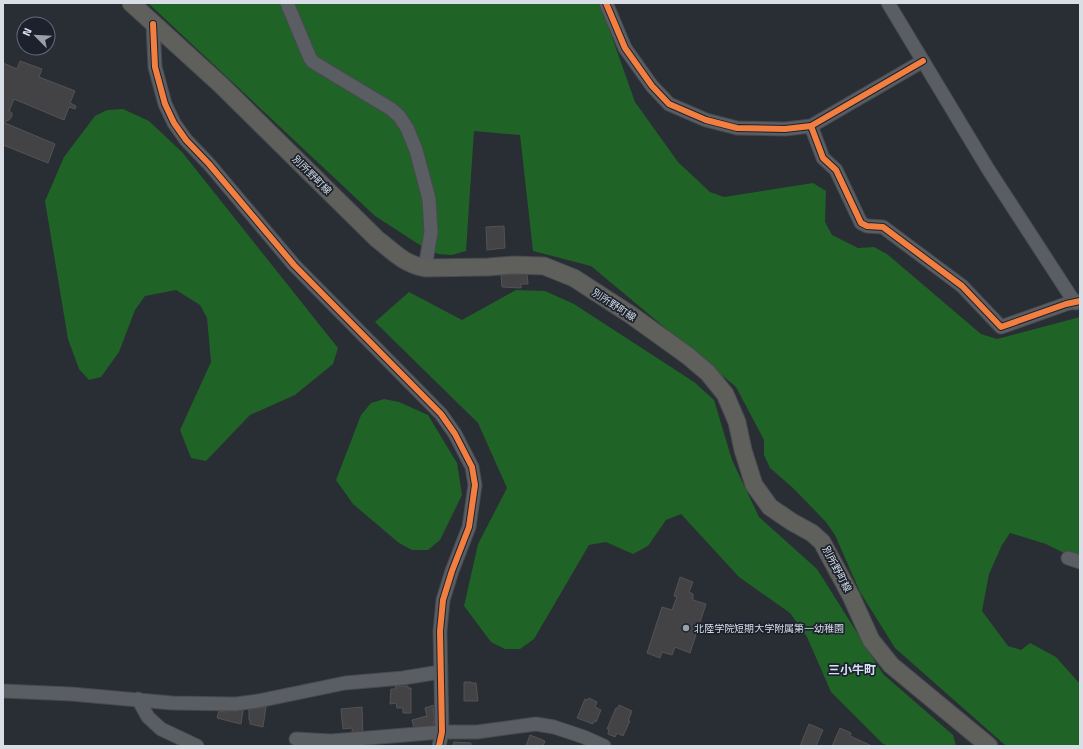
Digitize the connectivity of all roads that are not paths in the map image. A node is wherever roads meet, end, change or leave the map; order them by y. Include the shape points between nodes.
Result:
1 (131, 3) edge
2 (287, 3) edge
3 (606, 3) edge
4 (888, 3) edge
5 (153, 24) junction
6 (924, 61) junction
7 (810, 126) junction
8 (426, 268) junction
9 (1077, 302) edge
10 (440, 672) junction
11 (3, 691) edge
12 (138, 699) junction
13 (442, 732) junction
14 (296, 739) dead end
15 (336, 743) edge
16 (197, 746) edge
17 (439, 746) edge
18 (604, 746) edge
19 (989, 746) edge

1 - 5 main road, 別所野町線
2 - 8 street via 313,62 391,109 407,128 416,150 429,199 431,232
3 - 7 street via 626,48 652,86 669,104 706,120 737,128 785,129
4 - 6 street
5 - 8 main road, 別所野町線 via 221,85 377,239 403,260
5 - 10 street via 155,67 165,104 186,140 294,265 441,414 472,467 475,485 469,527 443,600
6 - 7 street
6 - 9 street via 988,169
7 - 9 street via 823,158 836,170 861,223 883,227 962,286 1001,326
8 - 19 main road, 別所野町線 via 544,266 574,278 688,356 708,373 725,394 738,422 743,450 754,485 770,507 822,542 871,640 891,665
10 - 12 street via 345,683 258,702 236,704 172,703
10 - 13 street
11 - 12 street
12 - 16 street via 148,717 161,728
13 - 15 street
13 - 17 street
13 - 18 street via 477,732 536,724 554,726
14 - 15 street

